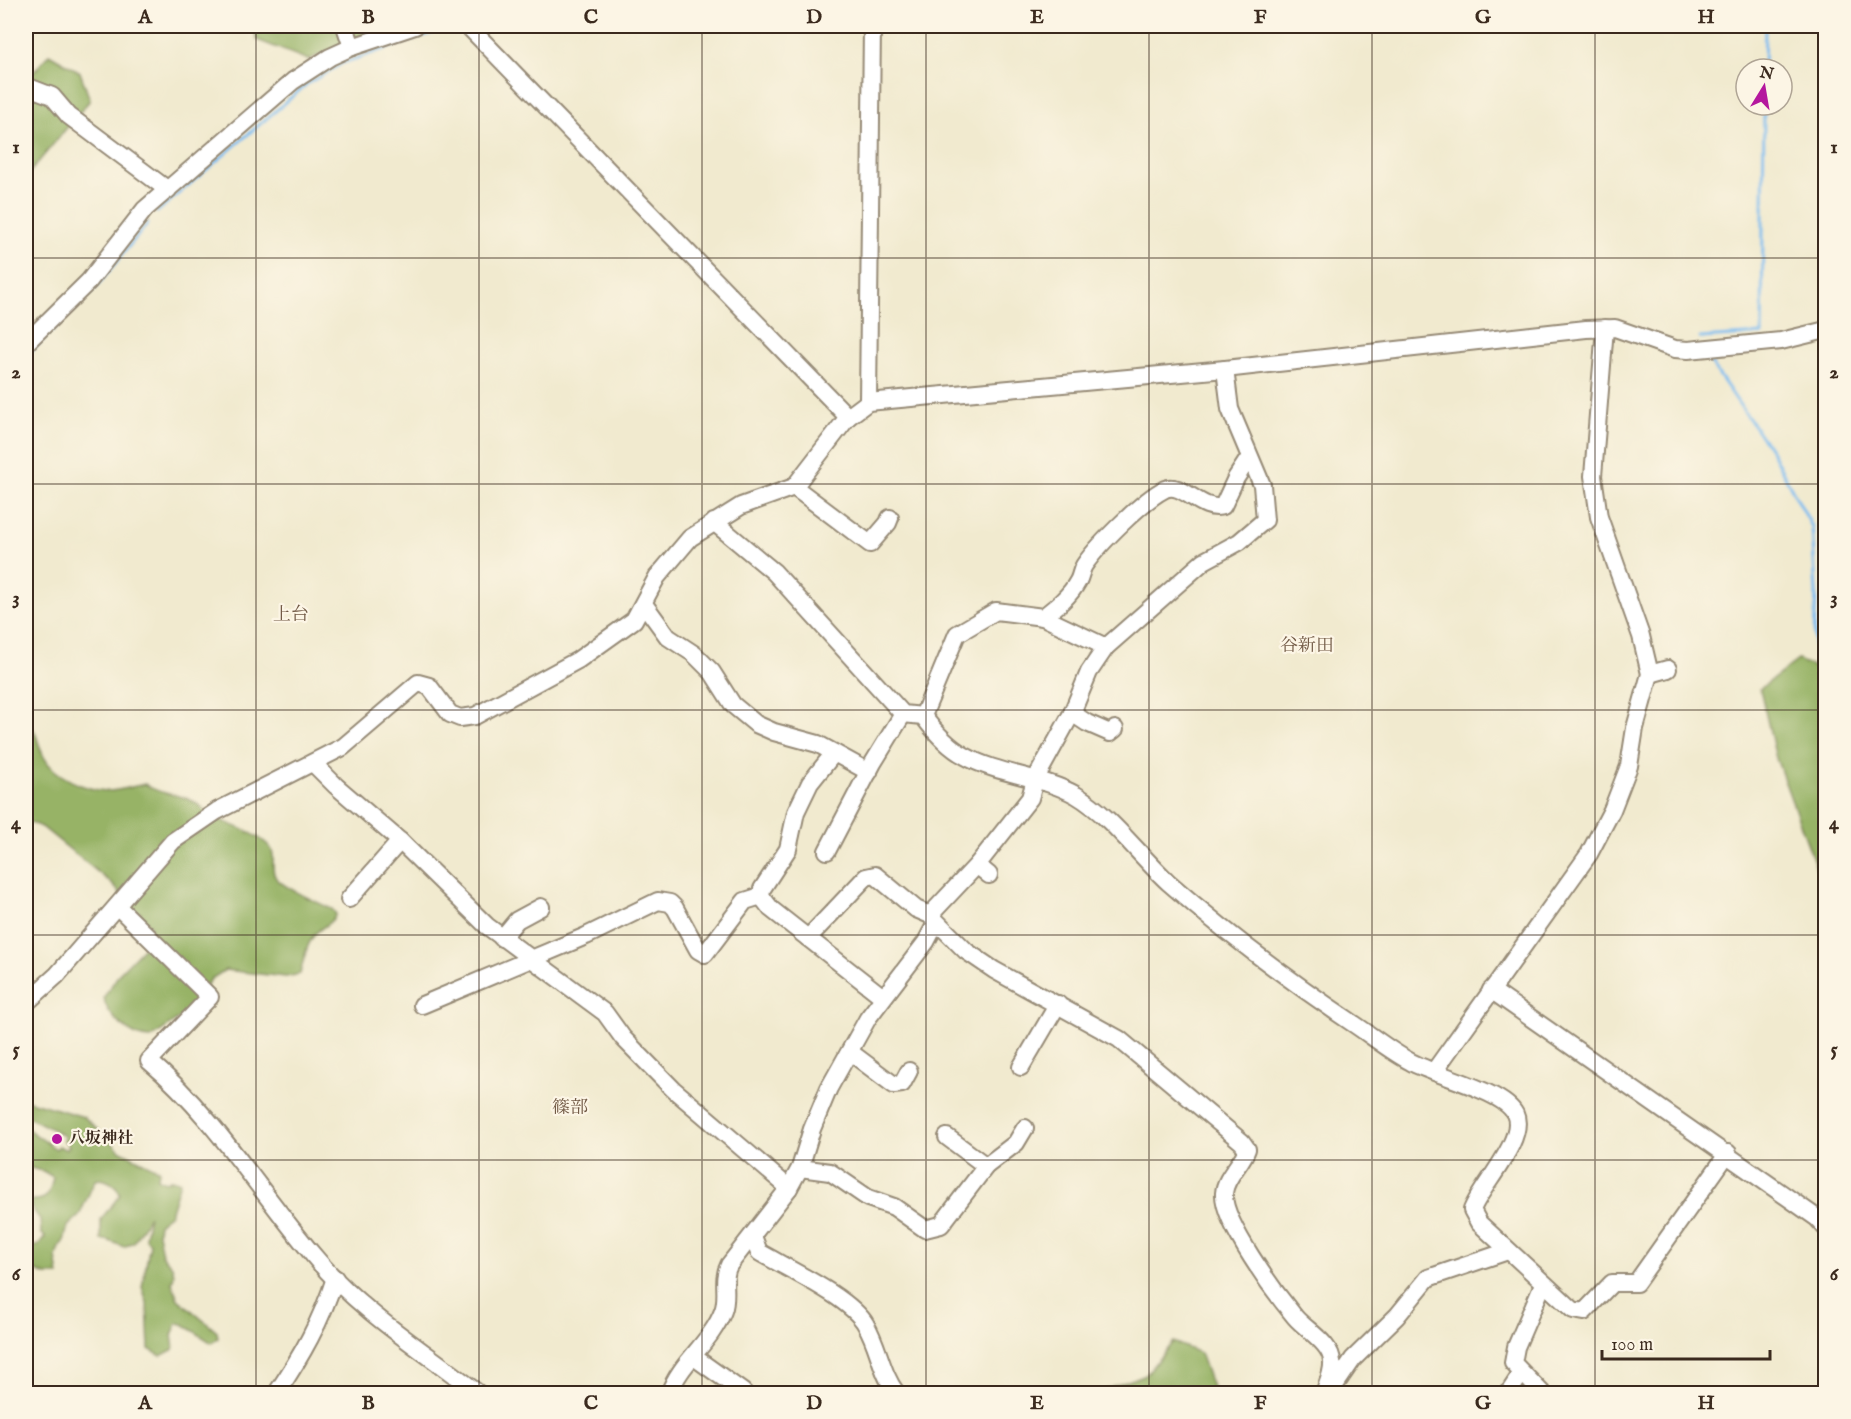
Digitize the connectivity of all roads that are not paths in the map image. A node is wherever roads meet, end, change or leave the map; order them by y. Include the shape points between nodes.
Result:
1 (345, 26) edge
2 (415, 26) edge
3 (468, 26) edge
4 (873, 26) edge
5 (352, 47) junction
6 (26, 86) edge
7 (168, 190) junction
8 (1605, 328) junction
9 (1826, 330) edge
10 (26, 343) edge
11 (1226, 369) junction
12 (868, 402) junction
13 (848, 417) junction
14 (1249, 458) junction
15 (794, 487) junction
16 (890, 518) dead end
17 (714, 522) junction
18 (644, 604) junction
19 (1043, 617) junction
20 (1106, 647) junction
21 (1668, 669) dead end
22 (1650, 674) junction
23 (894, 711) junction
24 (1072, 713) junction
25 (922, 716) junction
26 (1115, 729) dead end
27 (834, 753) junction
28 (314, 764) junction
29 (869, 772) junction
30 (1035, 780) junction
31 (400, 841) junction
32 (827, 851) dead end
33 (760, 896) junction
34 (349, 899) dead end
35 (118, 907) junction
36 (541, 907) dead end
37 (933, 919) junction
38 (502, 938) junction
39 (808, 939) junction
40 (528, 958) junction
41 (1491, 990) junction
42 (883, 997) junction
43 (26, 1003) edge
44 (1058, 1004) junction
45 (422, 1005) dead end
46 (850, 1052) junction
47 (1021, 1067) dead end
48 (1435, 1070) junction
49 (909, 1071) dead end
50 (1025, 1128) dead end
51 (948, 1137) dead end
52 (1728, 1153) junction
53 (986, 1166) junction
54 (800, 1168) junction
55 (789, 1188) junction
56 (1826, 1228) edge
57 (753, 1236) junction
58 (1508, 1251) junction
59 (335, 1278) junction
60 (1544, 1284) junction
61 (694, 1357) junction
62 (1521, 1374) junction
63 (743, 1392) edge
64 (276, 1394) edge
65 (479, 1394) edge
66 (669, 1394) edge
67 (897, 1394) edge
68 (1324, 1394) edge
69 (1329, 1394) edge
70 (1508, 1394) edge
71 (1543, 1394) edge

1 - 5 street
2 - 5 street
3 - 13 street
4 - 12 street
5 - 7 street via 293,81
6 - 7 street via 52,96 69,116
7 - 10 street via 145,209 89,281
8 - 9 street via 1688,350 1781,341
8 - 11 street via 1475,339
8 - 22 street via 1593,476 1599,517 1641,636
11 - 12 street
11 - 14 street via 1230,409
12 - 13 street
13 - 15 street
14 - 19 street via 1223,506 1209,507 1176,488 1162,491 1102,544 1064,600
14 - 20 street via 1262,485 1265,520 1239,542 1204,561
15 - 16 street via 870,544
15 - 17 street via 741,506
17 - 18 street via 690,538 666,565
17 - 23 street via 774,572
18 - 27 street via 668,637 705,664 725,696 743,714 774,732 818,744
18 - 28 street via 634,620 609,640 475,716 460,718 450,714 429,686 418,683 366,730
19 - 20 street
19 - 25 street via 996,611 957,634
20 - 24 street via 1089,672
21 - 22 street
22 - 41 street via 1629,766 1612,810 1589,854
23 - 25 street
23 - 29 street
24 - 26 street via 1104,732
24 - 30 street
25 - 30 street via 963,756
27 - 29 street
27 - 33 street via 810,783 796,812 788,849
28 - 31 street
28 - 35 street via 217,811 173,841
29 - 32 street
30 - 37 street via 1030,798 983,870
30 - 48 street via 1087,802 1169,882 1294,984 1411,1062
31 - 34 street
31 - 38 street
33 - 39 street
33 - 40 street via 745,901 705,954 698,950 675,908 663,900
35 - 43 street via 57,975
35 - 59 street via 210,997 148,1061 197,1110
36 - 38 street via 517,920
37 - 39 street via 870,874
37 - 42 street via 927,942
37 - 44 street via 966,951
38 - 40 street
39 - 42 street
40 - 45 street
40 - 55 street via 605,1013 623,1038 673,1089
41 - 48 street
41 - 52 street
42 - 46 street
44 - 47 street
44 - 68 street via 1119,1039 1247,1149 1224,1193 1228,1213 1242,1241 1295,1317 1330,1354 1333,1363
46 - 49 street via 894,1085 902,1084
46 - 54 street via 829,1088
48 - 58 street via 1508,1104 1515,1114 1518,1126 1472,1210 1479,1223
50 - 53 street via 1016,1143
51 - 53 street
52 - 56 street
52 - 60 street via 1636,1283 1612,1283 1584,1312 1573,1310
53 - 54 street via 941,1225 927,1230 830,1172
54 - 55 street
55 - 57 street
57 - 61 street via 724,1275 727,1300 723,1311 716,1328
57 - 67 street via 759,1252 849,1305 866,1324
58 - 60 street
58 - 69 street via 1428,1278 1397,1316 1353,1359
59 - 64 street via 324,1315
59 - 65 street via 356,1300
60 - 62 street via 1516,1347 1513,1363
61 - 63 street
61 - 66 street
62 - 70 street
62 - 71 street

